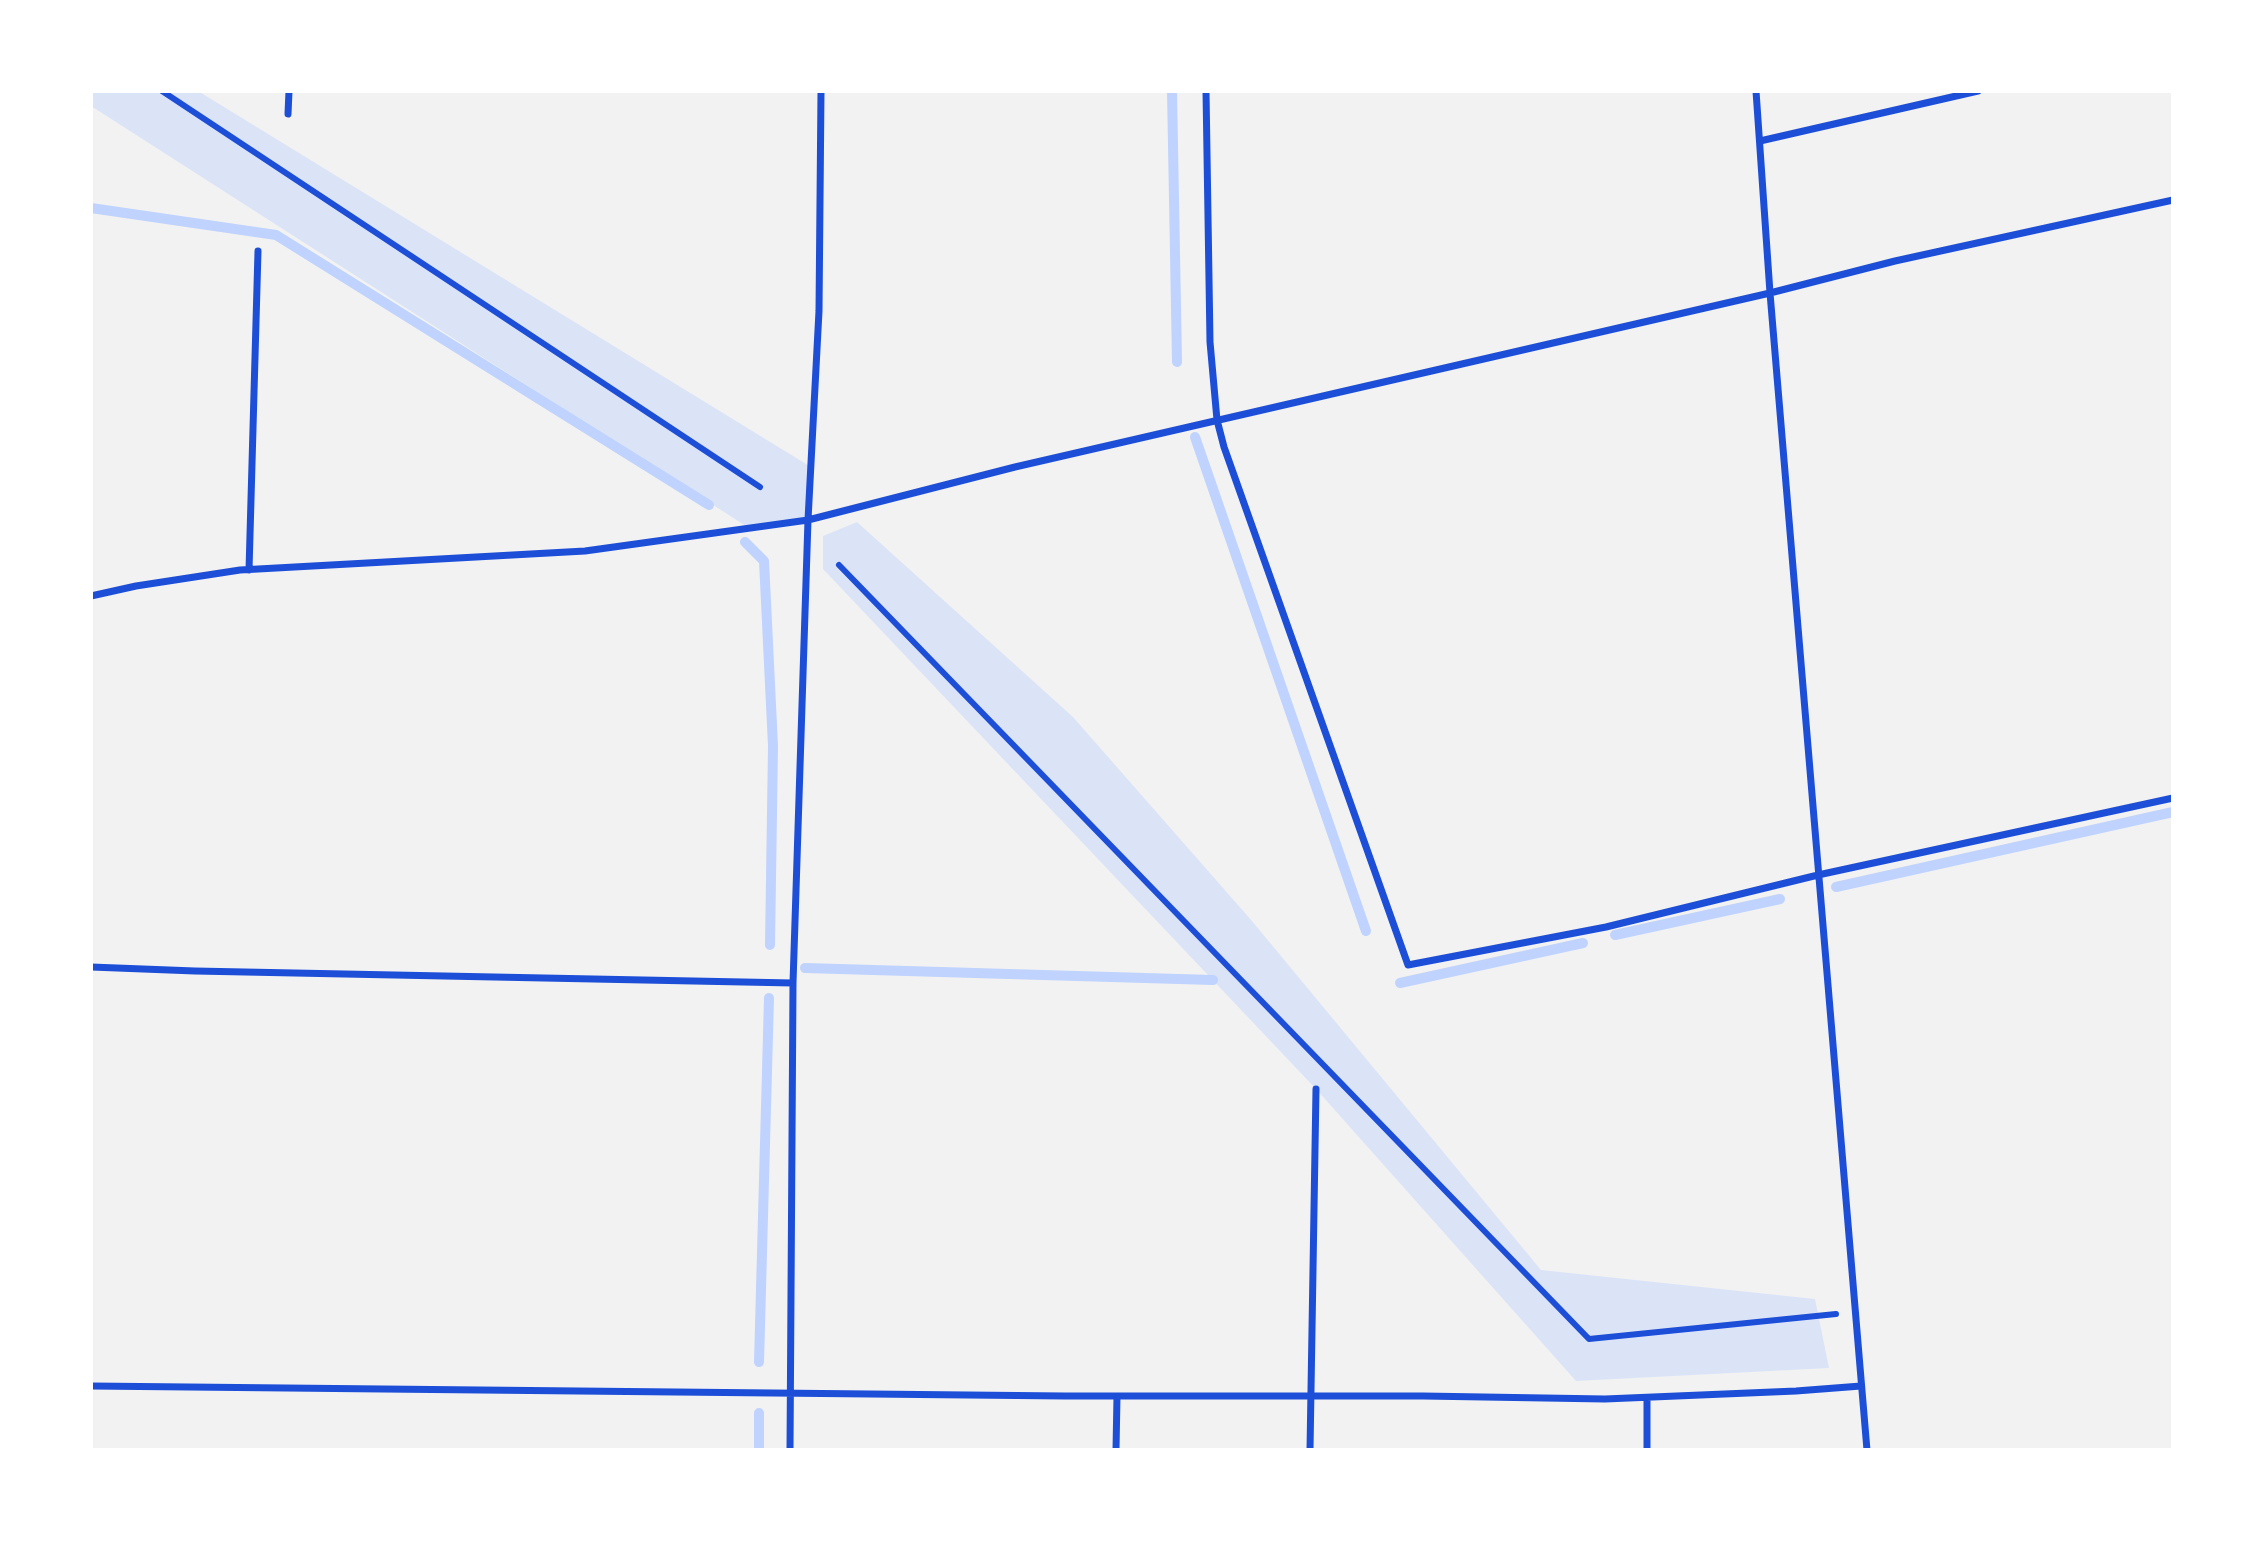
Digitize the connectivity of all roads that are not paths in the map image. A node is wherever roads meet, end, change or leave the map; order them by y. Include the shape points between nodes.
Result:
1 (162, 91) edge
2 (289, 91) edge
3 (821, 91) edge
4 (1206, 91) edge
5 (1756, 91) edge
6 (1978, 91) edge
7 (288, 114) dead end
8 (1760, 141) junction
9 (2173, 200) edge
10 (258, 251) dead end
11 (1770, 293) junction
12 (1217, 420) junction
13 (760, 487) dead end
14 (808, 520) junction
15 (839, 565) dead end
16 (248, 570) junction
17 (91, 596) edge
18 (2173, 798) edge
19 (1818, 875) junction
20 (91, 967) edge
21 (793, 983) junction
22 (1316, 1089) dead end
23 (1836, 1314) dead end
24 (91, 1386) edge
25 (1861, 1386) junction
26 (790, 1392) junction
27 (1311, 1395) junction
28 (1117, 1396) junction
29 (1647, 1398) junction
30 (790, 1450) edge
31 (1116, 1450) edge
32 (1310, 1450) edge
33 (1647, 1450) edge
34 (1867, 1450) edge

1 - 13 street
2 - 7 street
3 - 14 street via 819,312
4 - 12 street via 1210,342
5 - 8 street
6 - 8 street
8 - 11 street
9 - 11 street
10 - 16 street
11 - 12 street
11 - 19 street
12 - 14 street
12 - 19 street via 1408,965 1606,927
14 - 16 street via 584,551
14 - 21 street
15 - 23 street via 1589,1339
16 - 17 street
18 - 19 street
19 - 25 street
20 - 21 street
21 - 26 street
22 - 27 street
24 - 26 street
25 - 29 street
25 - 34 street
26 - 28 street
26 - 30 street
27 - 28 street
27 - 29 street
27 - 32 street
28 - 31 street
29 - 33 street

